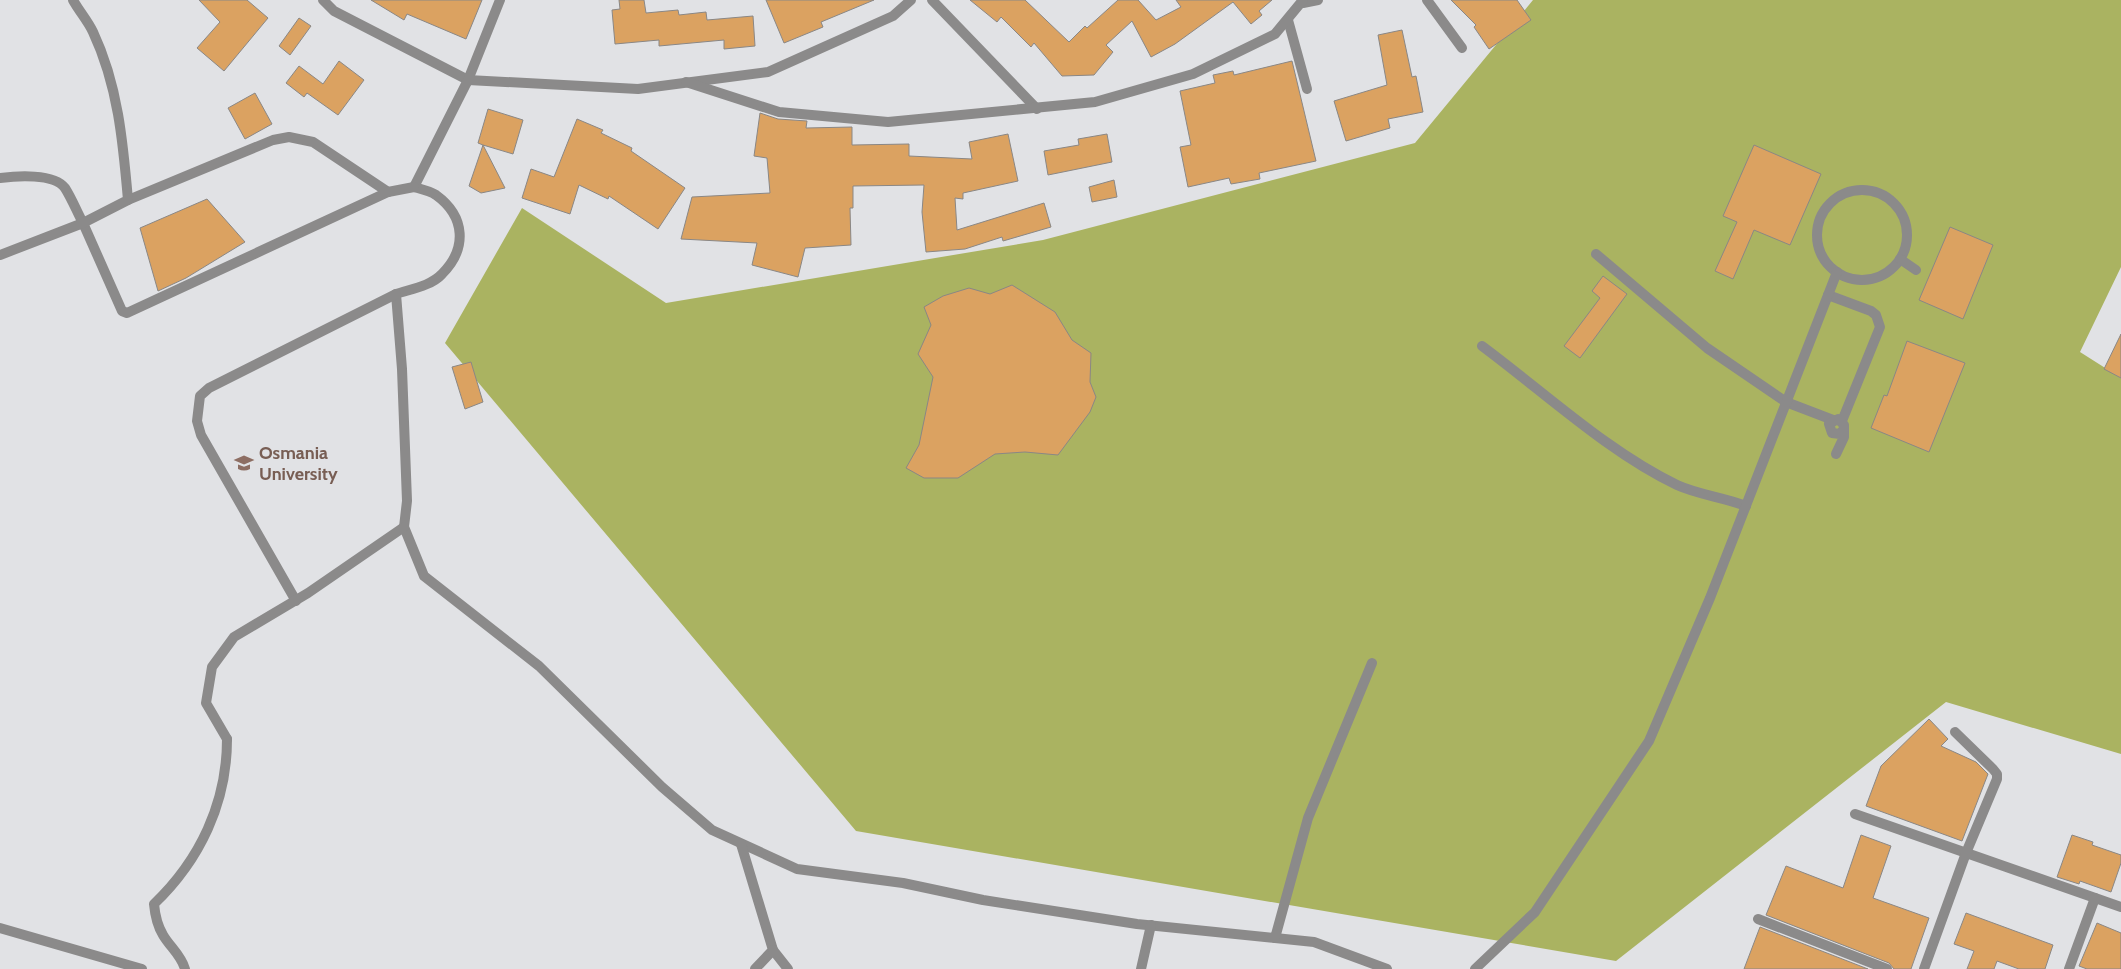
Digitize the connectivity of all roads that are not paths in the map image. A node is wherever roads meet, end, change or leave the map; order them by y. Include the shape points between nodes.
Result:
1 (73, 0) edge
2 (323, 0) edge
3 (500, 0) edge
4 (911, 0) edge
5 (932, 0) edge
6 (1318, 0) edge
7 (1427, 0) edge
8 (1303, 1) edge
9 (1288, 20) junction
10 (1462, 48) dead end
11 (468, 80) junction
12 (686, 82) junction
13 (1307, 89) dead end
14 (1037, 109) junction
15 (0, 178) edge
16 (414, 187) junction
17 (388, 192) junction
18 (128, 200) junction
19 (83, 223) junction
20 (1596, 254) dead end
21 (0, 255) edge
22 (1900, 259) junction
23 (1916, 270) dead end
24 (1837, 272) junction
25 (396, 294) junction
26 (1828, 295) junction
27 (1482, 346) dead end
28 (1786, 402) junction
29 (1839, 424) junction
30 (1836, 454) dead end
31 (1746, 506) junction
32 (404, 526) junction
33 (296, 600) junction
34 (1372, 662) dead end
35 (1955, 732) dead end
36 (1856, 814) dead end
37 (742, 844) junction
38 (1966, 852) junction
39 (2095, 898) junction
40 (2121, 907) edge
41 (1758, 919) dead end
42 (1151, 925) junction
43 (0, 928) edge
44 (1275, 938) junction
45 (773, 950) junction
46 (142, 969) edge
47 (185, 969) edge
48 (755, 969) edge
49 (788, 969) edge
50 (1141, 969) edge
51 (1386, 969) edge
52 (1475, 969) edge
53 (1887, 969) edge
54 (1924, 969) edge
55 (2069, 969) edge

1 - 18 street via 93,32 113,87 122,128
2 - 11 street via 334,11
3 - 11 street
4 - 12 street via 893,16 768,72
5 - 14 street
6 - 8 street
7 - 10 street
8 - 9 street
9 - 13 street
9 - 14 street via 1275,34 1193,74 1095,102
11 - 12 street via 638,89
11 - 16 street
12 - 14 street via 779,112 888,122
15 - 19 street via 19,175 41,177 64,186
16 - 17 street
16 - 25 street via 435,194 452,211 461,232 457,253 441,276
17 - 18 street via 313,142 289,137 273,140
17 - 19 street via 128,313 122,311
18 - 19 street
19 - 21 street
20 - 28 street via 1707,348
22 - 23 street
22 - 24 street via 1891,270 1864,280
22 - 24 street via 1906,246 1906,224 1896,205 1886,196 1871,190 1856,190 1841,195 1820,210 1819,248 1826,262
24 - 26 street
25 - 32 street via 407,501
25 - 33 street via 209,388 200,396 197,420 202,435
26 - 28 street
26 - 29 street via 1876,314 1880,327
27 - 31 street via 1591,432 1633,459 1677,485
28 - 29 street
28 - 31 street
29 - 30 street via 1844,437
31 - 52 street via 1649,741 1535,912
32 - 33 street
32 - 37 street via 424,576 540,666 662,787 712,830
33 - 47 street via 234,637 212,667 206,703 227,739 227,767 213,818 182,876 154,904 163,936 182,959
34 - 44 street via 1308,818
35 - 38 street via 1997,774
36 - 38 street
37 - 42 street via 797,870 903,883 983,900
37 - 45 street
38 - 39 street
38 - 54 street
39 - 40 street
39 - 55 street
41 - 53 street
42 - 44 street
42 - 50 street
43 - 46 street
44 - 51 street via 1314,942
45 - 48 street
45 - 49 street

